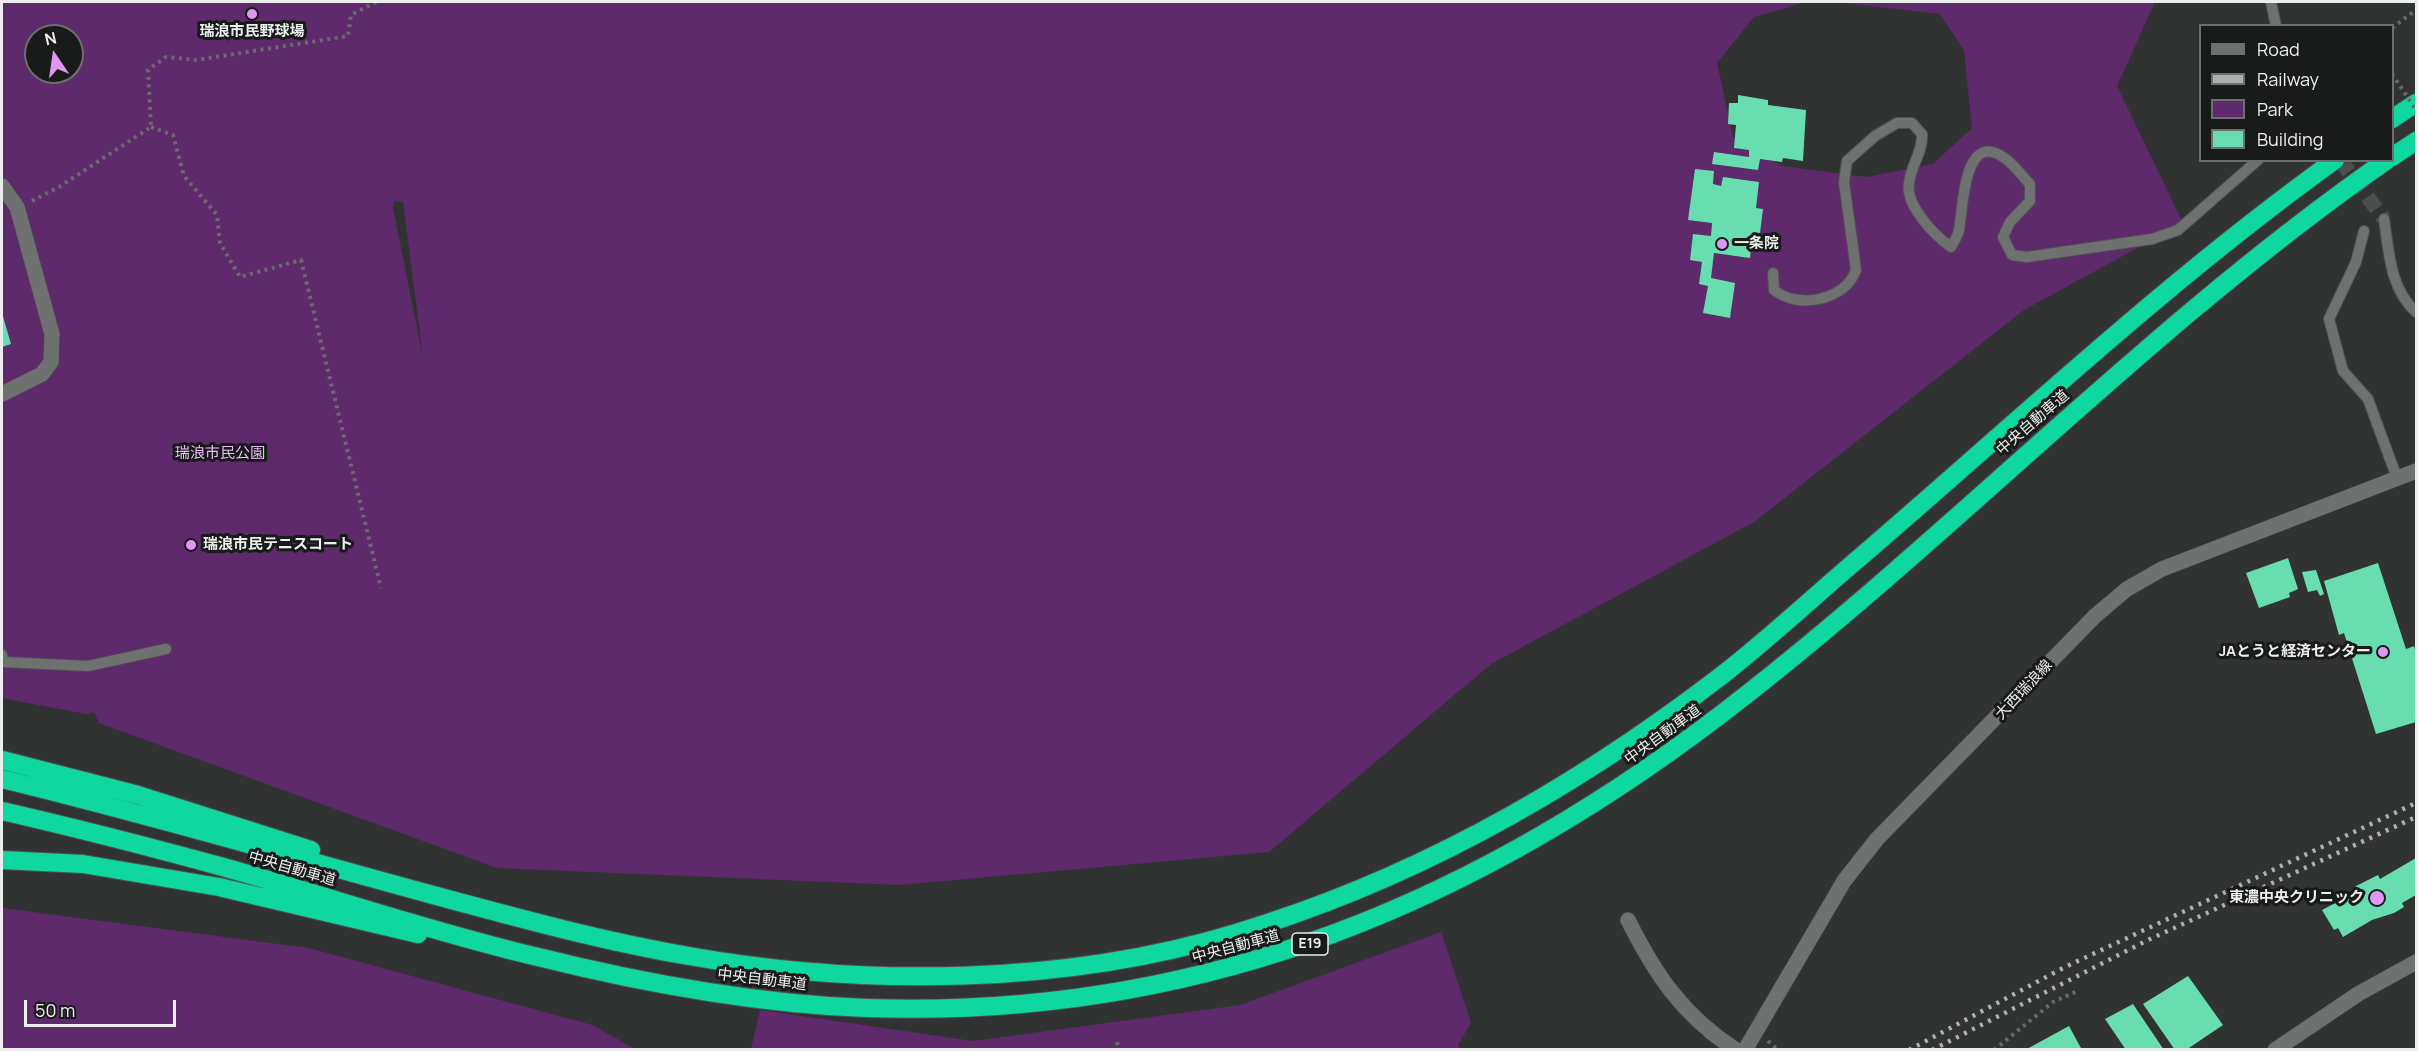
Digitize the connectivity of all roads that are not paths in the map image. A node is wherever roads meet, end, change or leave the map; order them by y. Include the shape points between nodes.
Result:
1 (2271, 2) edge
2 (2276, 24) edge
3 (2416, 103) edge
4 (2394, 118) edge
5 (2416, 141) edge
6 (2394, 156) edge
7 (2256, 162) edge
8 (2332, 162) edge
9 (2384, 162) edge
10 (2, 186) edge
11 (2384, 219) tunnel mouth
12 (2364, 231) dead end
13 (1773, 273) dead end
14 (2416, 312) edge
15 (2, 394) edge
16 (2416, 471) edge
17 (2397, 478) junction
18 (166, 649) dead end
19 (2, 660) edge
20 (2, 760) edge
21 (2, 779) edge
22 (2, 811) edge
23 (2, 860) edge
24 (364, 876) junction
25 (1628, 920) dead end
26 (531, 956) junction
27 (2416, 962) edge
28 (1736, 1050) edge
29 (1745, 1050) edge
30 (2275, 1050) edge

1 - 2 lane
3 - 4 highway
5 - 6 highway
7 - 13 lane via 2178,230 2152,239 2027,257 2012,255 2003,237 2010,222 2030,201 2030,184 2002,156 1989,152 1977,157 1967,171 1959,233 1951,247 1940,240 1910,198 1908,183 1923,147 1922,134 1912,123 1897,123 1847,161 1844,182 1856,270 1852,280 1835,294 1791,300 1774,290
8 - 24 highway, 中央自動車道 / E19 via 2081,362 1961,471 1708,686 1514,816 1340,898 1232,935 1132,958 1031,971 864,975 695,958 628,945
9 - 26 highway, 中央自動車道 / E19 via 2163,332 1859,604 1650,769 1506,856 1372,921 1298,949 1220,972 1022,1005 942,1009 788,1002 688,988
10 - 15 main road via 17,207 52,334 51,362 42,374
11 - 14 lane via 2393,274 2400,294
12 - 17 lane via 2356,262 2329,319 2343,371 2367,399
16 - 17 main road, 大西瑞浪線
17 - 29 main road, 大西瑞浪線 via 2162,568 2127,589 2095,616 1877,839 1844,881
18 - 19 lane via 88,666
20 - 24 highway via 138,795 302,846
21 - 24 highway, 中央自動車道 / E19
22 - 26 highway, 中央自動車道 / E19 via 224,867
23 - 26 highway via 83,864 219,887 390,929
25 - 28 main road via 1649,962 1679,1002
27 - 30 main road via 2358,994

